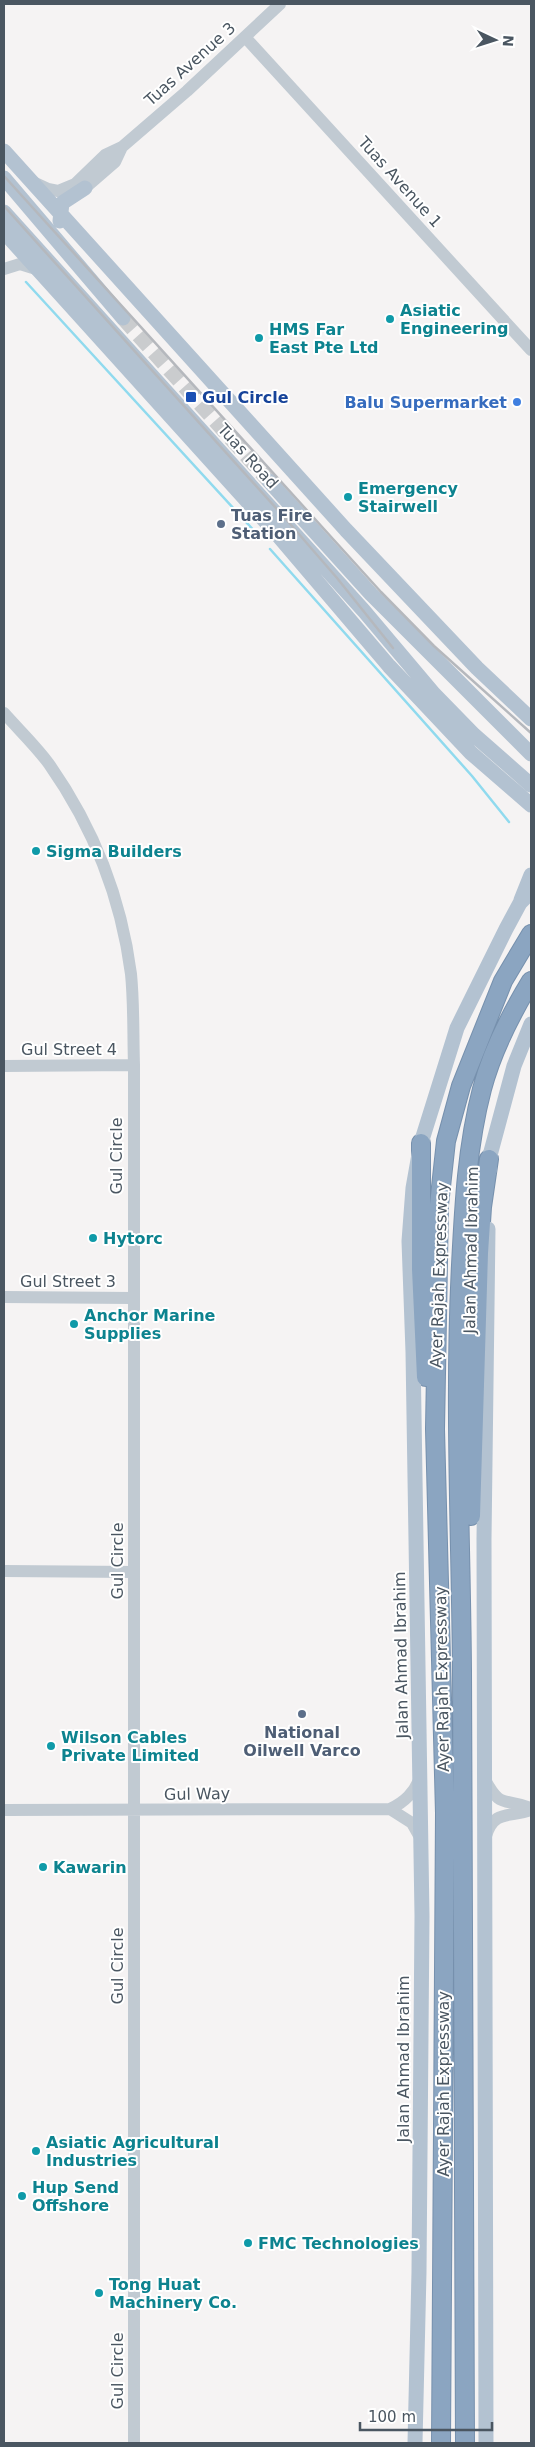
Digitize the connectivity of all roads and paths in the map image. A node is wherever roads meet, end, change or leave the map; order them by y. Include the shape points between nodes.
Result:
1 (280, 4) edge
2 (245, 37) junction
3 (122, 147) junction
4 (4, 151) edge
5 (4, 178) edge
6 (28, 179) junction
7 (85, 188) junction
8 (4, 212) edge
9 (60, 214) junction
10 (4, 232) edge
11 (81, 238) junction
12 (4, 269) edge
13 (41, 272) junction
14 (87, 276) junction
15 (123, 318) tunnel mouth
16 (531, 350) edge
17 (269, 480) tunnel mouth
18 (4, 713) edge
19 (531, 719) edge
20 (531, 754) edge
21 (531, 785) edge
22 (531, 805) edge
23 (531, 875) edge
24 (531, 892) edge
25 (526, 902) edge
26 (531, 934) edge
27 (531, 981) edge
28 (531, 1024) edge
29 (134, 1065) junction
30 (4, 1066) edge
31 (422, 1143) junction
32 (490, 1160) junction
33 (4, 1298) edge
34 (132, 1298) junction
35 (435, 1429) junction
36 (4, 1571) edge
37 (134, 1572) junction
38 (462, 1674) junction
39 (421, 1777) junction
40 (484, 1778) junction
41 (390, 1809) junction
42 (531, 1809) edge
43 (4, 1810) edge
44 (132, 1811) junction
45 (421, 1839) junction
46 (484, 1841) junction
47 (441, 2367) junction
48 (134, 2443) edge
49 (415, 2443) edge
50 (432, 2443) edge
51 (441, 2443) edge
52 (465, 2443) edge
53 (486, 2443) edge

1 - 2 street, Tuas Avenue 3
2 - 3 street, Tuas Avenue 3
2 - 16 street, Tuas Avenue 1
3 - 6 street, Tuas Avenue 3 via 105,156 66,189 48,190
3 - 7 street, Tuas Avenue 3 via 115,162
4 - 6 main road, Tuas Road
5 - 14 main road
6 - 9 main road, Tuas Road
7 - 9 main road via 62,203
7 - 11 main road via 73,209
8 - 21 main road, Tuas Road via 358,604 434,694 474,735
9 - 11 main road, Tuas Road
9 - 14 main road via 62,231 84,262
10 - 13 main road, Tuas Road
11 - 19 main road, Tuas Road via 352,536 477,668
12 - 13 street via 20,264
13 - 22 main road, Tuas Road via 275,532 388,666 471,753
14 - 15 main road
17 - 20 main road, Tuas Road via 372,594
18 - 29 street, Gul Circle via 48,763 90,832 104,864 118,906 131,976
23 - 25 main road
24 - 25 main road, Jalan Ahmad Ibrahim
25 - 31 main road, Jalan Ahmad Ibrahim via 457,1028
26 - 35 highway, Ayer Rajah Expressway via 504,981 479,1037 446,1141 439,1205
27 - 38 highway, Ayer Rajah Expressway via 516,1007 483,1084 473,1127 464,1200 458,1390
28 - 32 main road, Jalan Ahmad Ibrahim via 512,1073
29 - 30 street, Gul Street 4
29 - 34 street, Gul Circle
31 - 35 highway via 421,1269 426,1386 429,1413
31 - 39 main road, Jalan Ahmad Ibrahim via 413,1188 409,1241
32 - 38 highway via 479,1253
32 - 40 main road, Jalan Ahmad Ibrahim
33 - 34 street, Gul Street 3
34 - 37 street, Gul Circle
35 - 47 highway, Ayer Rajah Expressway via 445,1813
36 - 37 street
37 - 44 street, Gul Circle
38 - 52 highway, Ayer Rajah Expressway
39 - 41 street via 405,1801
39 - 45 main road, Jalan Ahmad Ibrahim
40 - 42 street via 499,1800
40 - 46 main road, Jalan Ahmad Ibrahim
41 - 44 street, Gul Way
41 - 45 street via 412,1823
42 - 46 street via 502,1815 494,1820
43 - 44 street, Gul Way
44 - 48 street, Gul Circle
45 - 49 main road, Jalan Ahmad Ibrahim
46 - 53 main road, Jalan Ahmad Ibrahim
47 - 50 highway
47 - 51 highway, Ayer Rajah Expressway

